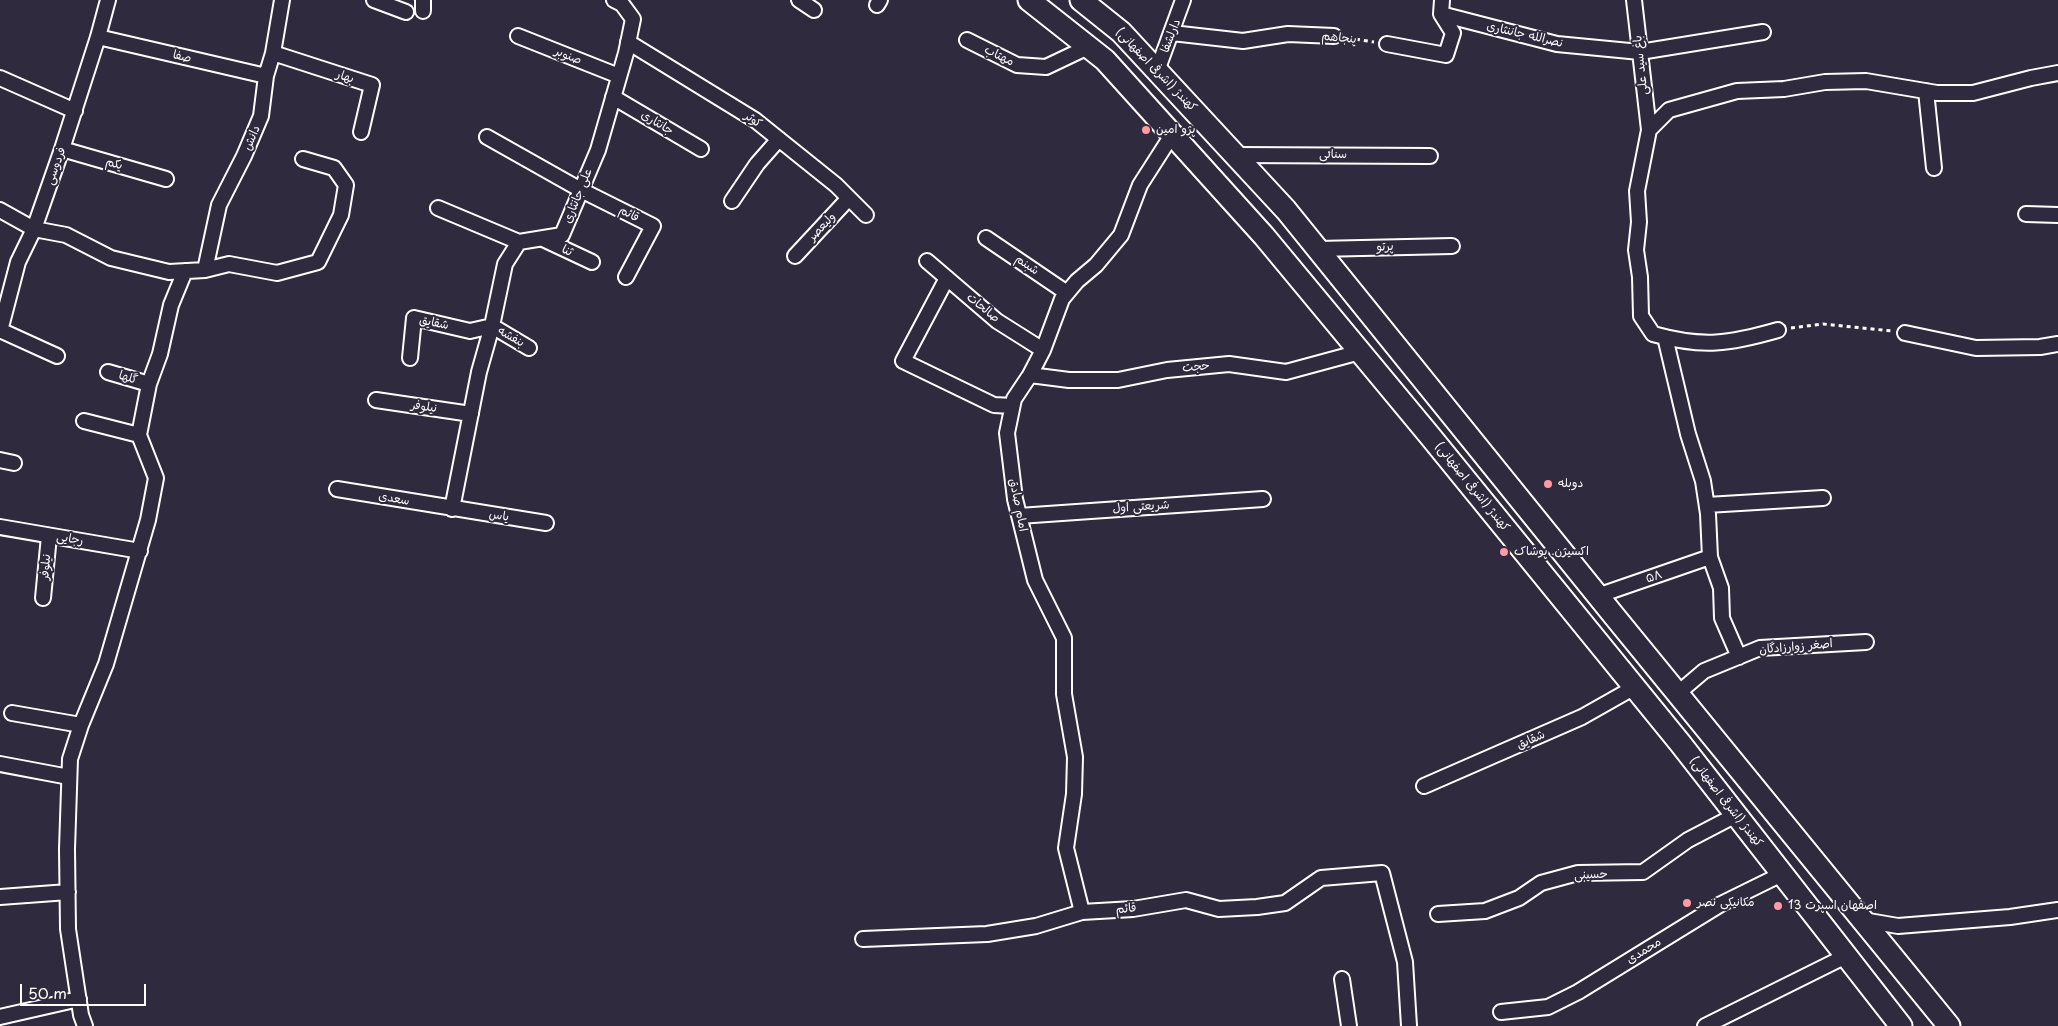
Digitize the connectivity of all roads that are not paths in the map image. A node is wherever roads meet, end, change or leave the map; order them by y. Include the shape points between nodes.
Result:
1 (108, 0) edge
2 (282, 0) edge
3 (374, 0) edge
4 (614, 0) edge
5 (799, 0) edge
6 (1029, 0) edge
7 (1082, 0) edge
8 (1183, 0) edge
9 (1634, 0) edge
10 (1442, 7) edge
11 (814, 10) dead end
12 (406, 12) dead end
13 (1763, 32) dead end
14 (1172, 33) junction
15 (518, 36) dead end
16 (1334, 36) road end
17 (98, 38) junction
18 (967, 40) dead end
19 (628, 42) junction
20 (1387, 44) road end
21 (1088, 46) junction
22 (1640, 52) junction
23 (273, 53) junction
24 (1157, 71) junction
25 (2058, 73) edge
26 (266, 76) junction
27 (619, 76) junction
28 (0, 78) edge
29 (1926, 91) junction
30 (613, 96) junction
31 (75, 111) junction
32 (1648, 130) junction
33 (361, 132) dead end
34 (1172, 134) junction
35 (487, 137) dead end
36 (779, 139) junction
37 (62, 149) junction
38 (701, 149) dead end
39 (1236, 155) junction
40 (1430, 156) dead end
41 (304, 159) dead end
42 (1934, 168) dead end
43 (166, 179) dead end
44 (581, 190) junction
45 (849, 198) junction
46 (732, 201) dead end
47 (438, 208) dead end
48 (0, 210) edge
49 (2026, 214) dead end
50 (866, 215) dead end
51 (2058, 215) edge
52 (34, 228) junction
53 (986, 238) dead end
54 (543, 239) junction
55 (519, 242) junction
56 (1452, 246) dead end
57 (1317, 249) junction
58 (795, 256) dead end
59 (927, 261) dead end
60 (592, 262) dead end
61 (205, 270) junction
62 (185, 271) junction
63 (626, 277) dead end
64 (947, 278) junction
65 (1067, 293) junction
66 (492, 326) junction
67 (0, 330) edge
68 (1778, 330) road end
69 (1904, 333) road end
70 (1664, 338) junction
71 (2058, 344) edge
72 (529, 348) dead end
73 (1043, 350) junction
74 (1360, 352) junction
75 (57, 356) dead end
76 (410, 358) dead end
77 (108, 372) dead end
78 (1030, 375) junction
79 (148, 384) junction
80 (376, 400) dead end
81 (1012, 406) junction
82 (471, 414) junction
83 (84, 421) dead end
84 (139, 435) junction
85 (0, 460) edge
86 (14, 463) dead end
87 (336, 489) dead end
88 (1822, 498) dead end
89 (1262, 499) dead end
90 (1707, 505) junction
91 (452, 509) junction
92 (1019, 516) junction
93 (546, 523) dead end
94 (0, 527) edge
95 (1544, 530) junction
96 (49, 536) junction
97 (1521, 547) junction
98 (140, 551) junction
99 (1710, 557) junction
100 (1598, 596) junction
101 (43, 598) dead end
102 (1866, 642) dead end
103 (1739, 657) junction
104 (1635, 687) junction
105 (1677, 694) junction
106 (12, 712) dead end
107 (81, 724) junction
108 (0, 764) edge
109 (70, 777) junction
110 (1424, 786) dead end
111 (1736, 815) junction
112 (1782, 874) junction
113 (68, 892) junction
114 (0, 896) edge
115 (2058, 910) edge
116 (1082, 912) junction
117 (1438, 914) dead end
118 (1863, 920) junction
119 (863, 938) dead end
120 (1846, 956) junction
121 (1342, 979) dead end
122 (79, 999) junction
123 (1501, 1012) dead end
124 (0, 1017) edge
125 (1896, 1024) edge
126 (85, 1026) edge
127 (1349, 1026) edge
128 (1409, 1026) edge
129 (1705, 1026) edge
130 (1949, 1026) edge

1 - 17 street, فردوسی
2 - 23 street, دانش
3 - 12 street
4 - 19 street, علی جانثاری via 622,4 633,19
5 - 11 street
6 - 21 main road, کهندژ (اشرفی اصفهانی)
7 - 24 main road, کهندژ (اشرفی اصفهانی) via 1121,32
8 - 14 street, دارلشفا
9 - 22 street, باغ سید علی
10 - 20 street via 1453,33 1446,55
10 - 22 street, نصرالله جاننثاری via 1557,44
13 - 22 street, نصرالله جاننثاری
14 - 16 street, پنجاهم via 1243,41 1288,34
14 - 24 street, دارلشفا
15 - 27 street, صنوبر
17 - 26 street, صفا
17 - 31 street, فردوسی
18 - 21 street, مهتاب via 1017,65 1046,67
19 - 27 street, علی جانثاری
19 - 36 street, کوثر via 755,120
21 - 34 main road, کهندژ (اشرفی اصفهانی) via 1105,60
22 - 32 street, باغ سید علی
23 - 26 street, دانش
23 - 33 street, بهار via 372,85
24 - 39 main road, کهندژ (اشرفی اصفهانی)
25 - 29 street via 1973,93
26 - 61 street, دانش via 261,116 219,204
27 - 30 street, علی جانثاری
28 - 31 street
29 - 32 street via 1866,81 1737,91 1669,110
29 - 42 street
30 - 38 street, جانثاری
30 - 44 street, علی جانثاری via 598,150
31 - 37 street, فردوسی
32 - 70 street, باغ سید علی via 1638,191 1636,250 1640,316 1653,334
34 - 65 street, امام صادق via 1140,185 1121,235
34 - 74 main road, کهندژ (اشرفی اصفهانی) via 1264,236
35 - 44 street
36 - 45 street, کوثر
36 - 46 street
37 - 43 street, یکم
37 - 52 street, فردوسی
39 - 40 street, سنائی
39 - 57 main road, کهندژ (اشرفی اصفهانی)
41 - 61 street via 334,168 346,185 340,215 318,262 276,273 229,264
44 - 54 street, علی جانثاری via 562,235
44 - 63 street, قائم via 653,226
45 - 50 street, کوثر
45 - 58 street, ولیعصر
47 - 55 street
48 - 52 street
49 - 51 street
52 - 62 street via 66,235 111,258 169,272
52 - 67 street, فردوسی via 18,262
53 - 65 street, شبنم
54 - 55 street, علی جانثاری
54 - 60 street, ثنا
55 - 66 street via 505,264
56 - 57 street, پرتو
57 - 95 main road, کهندژ (اشرفی اصفهانی)
59 - 64 street, صالحات
61 - 62 street
62 - 79 street
64 - 73 street, صالحات via 997,321
64 - 81 street via 902,361 994,404
65 - 73 street, امام صادق
66 - 72 street, بنفشه
66 - 76 street, شقایق via 470,331 414,318
66 - 82 street
67 - 75 street
68 - 70 street via 1719,343 1680,342
69 - 71 street via 1976,348
70 - 90 street via 1688,434 1704,482
73 - 78 street, امام صادق
74 - 78 street, حجت via 1286,372 1229,364 1167,370 1118,380 1069,380
74 - 97 main road, کهندژ (اشرفی اصفهانی)
77 - 79 street, گلها
78 - 81 street, امام صادق
79 - 84 street
80 - 82 street, نیلوفر
81 - 92 street, امام صادق via 1007,433
82 - 91 street
83 - 84 street
84 - 98 street via 156,478
85 - 86 street
87 - 91 street, سعدی
88 - 90 street
89 - 92 street, شریعتی اول
90 - 99 street
91 - 93 street, یاس
92 - 116 street, امام صادق via 1035,580 1064,638 1064,694 1075,757 1074,794 1066,848
94 - 96 street, رجایی
95 - 97 main road
95 - 100 main road, کهندژ (اشرفی اصفهانی)
96 - 98 street, رجایی
96 - 101 street, نیلوفر
97 - 104 main road, کهندژ (اشرفی اصفهانی)
98 - 107 street via 106,664
99 - 100 street, ۵۸
99 - 103 street via 1721,588 1722,618
100 - 105 main road, کهندژ (اشرفی اصفهانی)
102 - 103 street, اصغر زوارزادگان via 1760,648
103 - 105 street, اصغر زوارزادگان via 1704,671
104 - 110 street, شقایق via 1582,717
104 - 111 main road, کهندژ (اشرفی اصفهانی)
105 - 118 main road, کهندژ (اشرفی اصفهانی)
106 - 107 street
107 - 109 street via 70,759
108 - 109 street
109 - 113 street
111 - 112 main road, کهندژ (اشرفی اصفهانی)
111 - 117 street, حسینی via 1688,840 1643,872 1578,873 1542,884 1519,898 1485,911
112 - 120 main road, کهندژ (اشرفی اصفهانی)
112 - 123 street, محمدی via 1721,904 1548,1007
113 - 114 street
113 - 122 street via 68,929
115 - 118 street via 1898,926
116 - 119 street, قائم via 1036,926 987,934
116 - 128 street, قائم via 1133,909 1186,900 1219,909 1257,907 1285,903 1321,878 1382,873 1405,962
118 - 130 main road, کهندژ (اشرفی اصفهانی)
120 - 125 main road, کهندژ (اشرفی اصفهانی)
120 - 129 street
121 - 127 street
122 - 124 street
122 - 126 street

